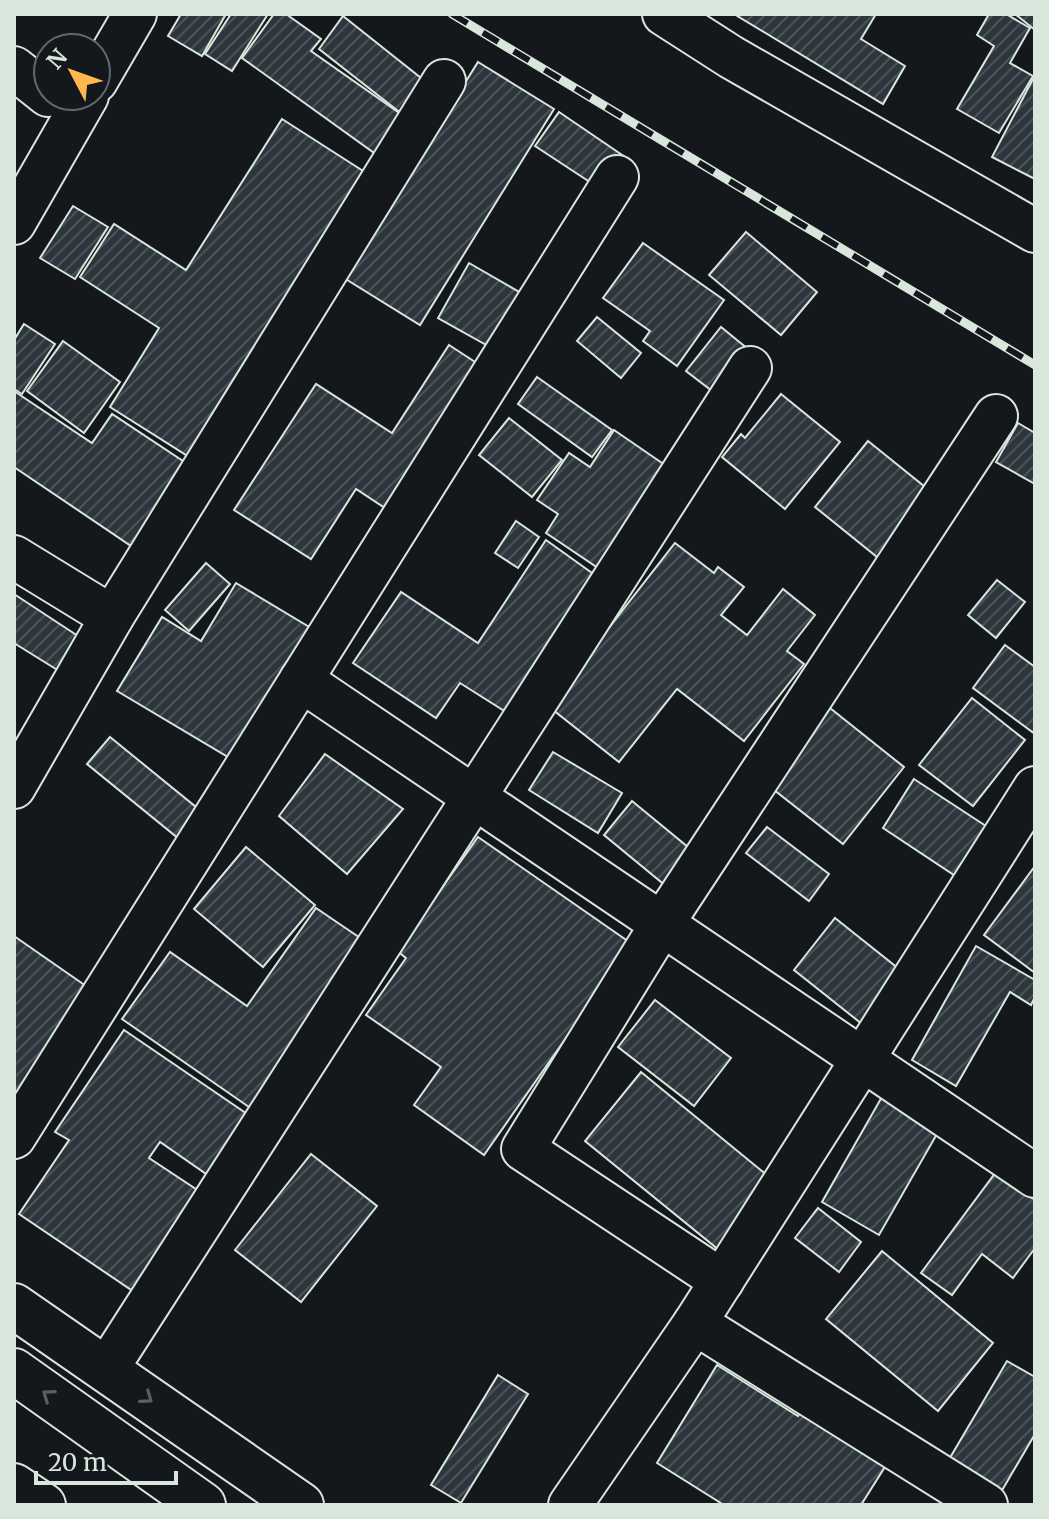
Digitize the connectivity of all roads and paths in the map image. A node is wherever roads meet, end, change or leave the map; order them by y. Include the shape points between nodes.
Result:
1 (135, 14) edge
2 (664, 14) edge
3 (112, 54) edge
4 (14, 68) edge
5 (32, 80) edge
6 (444, 81) dead end
7 (60, 112) edge
8 (617, 177) dead end
9 (14, 223) edge
10 (1035, 231) edge
11 (750, 368) dead end
12 (996, 416) dead end
13 (14, 557) edge
14 (112, 617) junction
15 (301, 680) junction
16 (14, 787) edge
17 (474, 797) junction
18 (1030, 808) edge
19 (662, 924) junction
20 (863, 1060) junction
21 (14, 1137) edge
22 (1035, 1176) edge
23 (722, 1281) junction
24 (14, 1306) edge
25 (695, 1323) junction
26 (106, 1370) junction
27 (14, 1371) edge
28 (14, 1485) edge
29 (44, 1505) edge
30 (203, 1505) edge
31 (301, 1505) edge
32 (570, 1505) edge
33 (986, 1505) edge

1 - 3 street
2 - 10 street
4 - 5 street
6 - 14 street
7 - 9 street
8 - 15 street
11 - 17 street
12 - 19 street
13 - 14 street
14 - 16 street
15 - 17 street
15 - 21 street
17 - 19 street
17 - 26 street
18 - 20 street
19 - 20 street
19 - 23 street via 523,1149
20 - 22 street
20 - 23 street
23 - 25 street
24 - 26 highway
25 - 32 street
25 - 33 street
26 -> 31 highway
30 -> 27 highway
28 - 29 street

